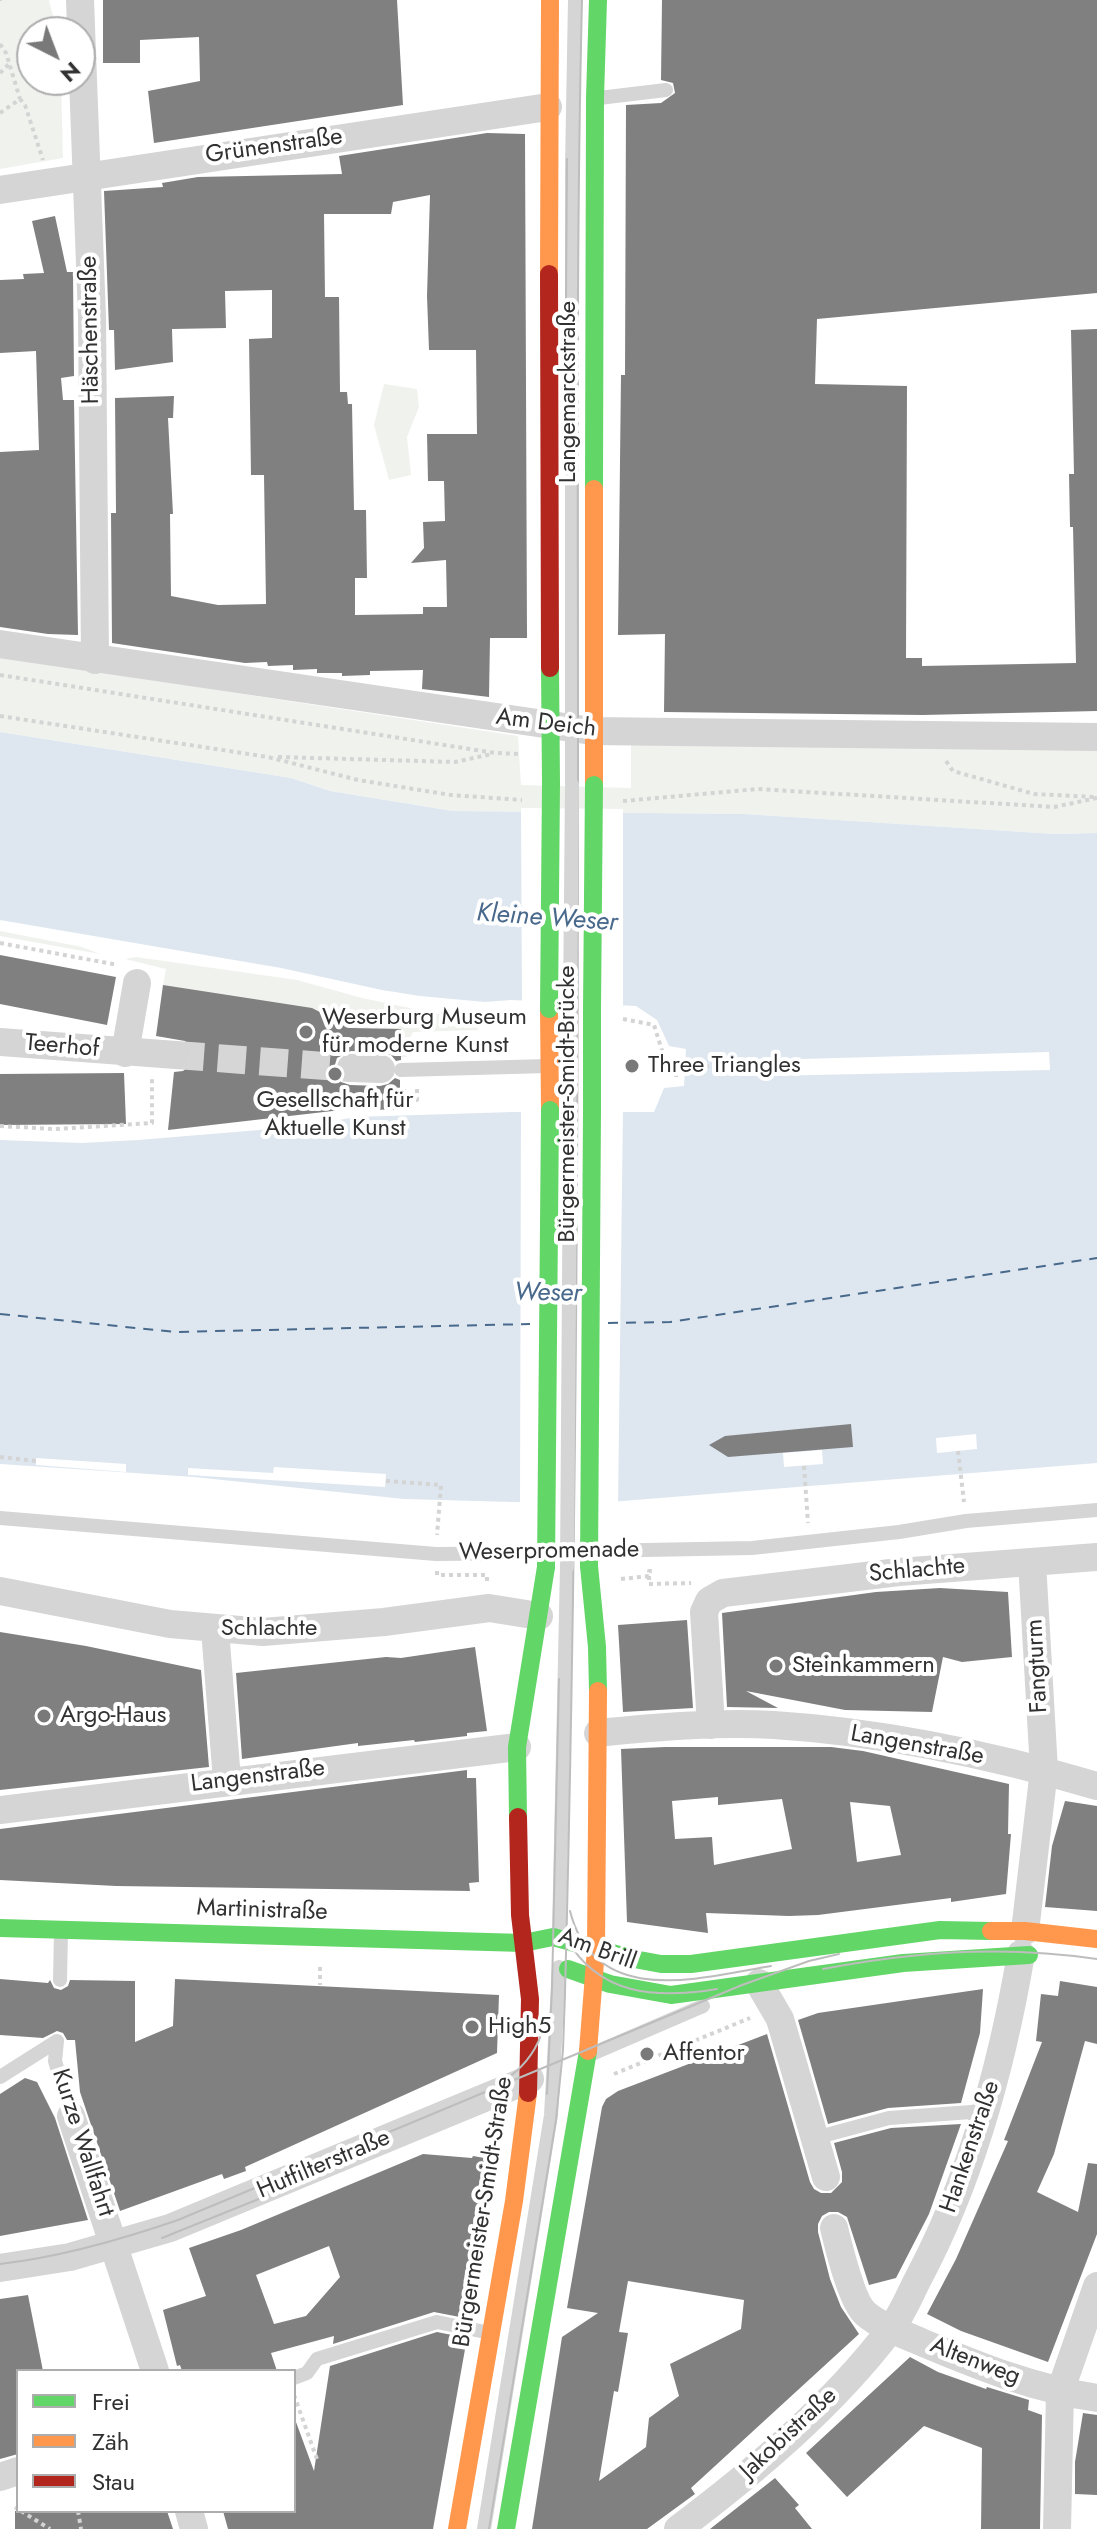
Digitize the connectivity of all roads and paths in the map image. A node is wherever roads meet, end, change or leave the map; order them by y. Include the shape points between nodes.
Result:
1 (80, 0) edge
2 (550, 0) edge
3 (575, 0) edge
4 (598, 0) edge
5 (0, 44) edge
6 (9, 64) junction
7 (0, 73) edge
8 (666, 90) dead end
9 (595, 98) junction
10 (20, 99) junction
11 (548, 107) junction
12 (0, 113) edge
13 (86, 175) junction
14 (50, 181) junction
15 (0, 190) edge
16 (0, 644) edge
17 (95, 660) junction
18 (0, 675) edge
19 (0, 716) edge
20 (572, 728) junction
21 (1097, 737) edge
22 (495, 753) junction
23 (551, 755) junction
24 (268, 757) junction
25 (946, 761) dead end
26 (551, 784) joint
27 (594, 785) joint
28 (1097, 797) edge
29 (536, 800) dead end
30 (609, 800) dead end
31 (0, 943) edge
32 (134, 975) joint
33 (632, 1019) dead end
34 (0, 1042) edge
35 (151, 1054) junction
36 (665, 1060) dead end
37 (550, 1066) junction
38 (681, 1066) dead end
39 (766, 1067) dead end
40 (351, 1068) tunnel mouth
41 (395, 1074) junction
42 (400, 1099) dead end
43 (408, 1100) dead end
44 (404, 1109) dead end
45 (0, 1126) edge
46 (958, 1451) dead end
47 (0, 1457) edge
48 (36, 1461) dead end
49 (804, 1466) dead end
50 (386, 1481) dead end
51 (964, 1505) dead end
52 (1097, 1510) edge
53 (0, 1518) edge
54 (808, 1521) dead end
55 (437, 1535) dead end
56 (1097, 1557) edge
57 (1032, 1562) junction
58 (546, 1567) joint
59 (658, 1571) dead end
60 (442, 1575) dead end
61 (462, 1575) dead end
62 (649, 1576) junction
63 (631, 1577) dead end
64 (0, 1591) edge
65 (709, 1601) junction
66 (539, 1616) junction
67 (215, 1630) junction
68 (711, 1725) junction
69 (598, 1733) junction
70 (517, 1747) junction
71 (1044, 1770) junction
72 (227, 1780) junction
73 (1097, 1786) edge
74 (0, 1810) edge
75 (0, 1928) edge
76 (61, 1931) junction
77 (987, 1934) junction
78 (559, 1939) junction
79 (1097, 1939) edge
80 (523, 1943) junction
81 (1031, 1947) junction
82 (1097, 1948) edge
83 (596, 1949) junction
84 (858, 1951) junction
85 (559, 1965) junction
86 (593, 1978) junction
87 (60, 1980) dead end
88 (759, 1983) junction
89 (773, 2009) junction
90 (587, 2056) junction
91 (7, 2067) edge
92 (542, 2074) junction
93 (0, 2077) edge
94 (582, 2087) junction
95 (985, 2111) junction
96 (71, 2116) joint
97 (815, 2138) junction
98 (826, 2177) dead end
99 (834, 2228) dead end
100 (115, 2245) junction
101 (0, 2268) edge
102 (1097, 2286) edge
103 (891, 2329) junction
104 (490, 2333) junction
105 (154, 2369) edge
106 (296, 2377) edge
107 (1060, 2392) junction
108 (1097, 2398) edge
109 (296, 2401) edge
110 (318, 2462) dead end
111 (24, 2513) edge
112 (50, 2529) edge
113 (457, 2529) edge
114 (484, 2529) edge
115 (506, 2529) edge
116 (678, 2529) edge
117 (1057, 2529) edge

1 - 13 street, Häschenstraße
2 - 11 main road, Langemarckstraße
3 - 20 lane
4 - 9 main road, Langemarckstraße
5 - 6 path
6 - 7 path
6 - 10 path
8 - 9 lane
9 - 20 main road, Langemarckstraße
10 - 12 path
10 - 14 path
11 - 13 street, Grünenstraße
11 - 20 main road, Langemarckstraße
13 - 14 street, Grünenstraße
13 - 17 street, Häschenstraße
14 - 15 street, Grünenstraße
16 - 17 street, Am Deich
17 - 20 street, Am Deich
18 - 22 path
19 - 24 path
20 - 21 street, Am Deich
20 - 23 main road, Langemarckstraße
20 - 27 main road, Langemarckstraße
20 - 78 lane, bridge via 567,1567
22 - 23 path
22 - 24 path via 455,762
23 - 26 main road, Langemarckstraße
24 - 29 path via 358,780 451,795
25 - 28 path via 953,771 1034,794
26 - 37 main road, Bürgermeister-Smidt-Brücke, bridge
27 - 69 main road, Bürgermeister-Smidt-Brücke, bridge via 589,1566
28 - 30 path via 1054,807 758,789
31 - 32 path
32 - 35 street, Teerhof
33 - 36 path via 654,1025
34 - 35 street, Teerhof
35 - 45 path via 152,1123 54,1129
37 - 41 lane
37 - 58 main road, Bürgermeister-Smidt-Brücke, bridge
38 - 39 path
40 - 41 street
41 - 44 path
42 - 43 path, bridge
46 - 51 path
47 - 48 path
49 - 54 path
50 - 55 path via 441,1485
52 - 53 lane, Weserpromenade via 752,1548 503,1554 436,1554
56 - 57 street, Schlachte
57 - 65 street, Schlachte via 752,1589
57 - 71 street, Fangturm
58 - 66 main road, Bürgermeister-Smidt-Straße
59 - 62 path via 649,1571
60 - 61 path
62 - 63 path
62 - 65 path via 649,1584 699,1583
64 - 67 street, Schlachte
65 - 68 street via 704,1612
66 - 67 street, Schlachte via 489,1608 320,1629
66 - 70 main road, Bürgermeister-Smidt-Straße
67 - 72 street
68 - 69 street, Langenstraße
68 - 71 street, Langenstraße via 775,1725 897,1738
69 - 83 main road
70 - 72 street, Langenstraße
70 - 80 main road, Bürgermeister-Smidt-Straße
71 - 73 street, Langenstraße
71 - 81 street, Fangturm
72 - 74 street, Langenstraße
75 - 76 main road, Martinistraße
76 - 80 main road, Martinistraße
76 - 87 lane
77 - 81 main road, Am Brill
77 - 82 lane
77 - 83 main road, Am Brill via 940,1930 691,1964 648,1962
77 - 84 lane
78 - 80 main road, Am Brill
78 - 83 main road, Am Brill
78 - 85 lane
79 - 81 main road
80 - 85 main road, Am Brill
80 - 92 main road, Bürgermeister-Smidt-Straße
81 - 88 main road, Am Brill
81 - 95 street, Hankenstraße
83 - 84 lane via 624,1975 673,1981
83 - 86 main road
84 - 88 lane
85 - 86 main road, Am Brill
85 - 92 lane
86 - 88 main road, Am Brill via 671,1995
86 - 90 main road
88 - 89 street
88 - 90 lane
89 - 94 path
89 - 97 street
90 - 92 lane
90 - 94 main road
91 - 93 lane
91 - 96 lane, Kurze Wallfahrt via 57,2041 55,2061
92 - 100 street, Hutfilterstraße via 224,2207
92 - 104 main road, Bürgermeister-Smidt-Straße
92 - 114 lane via 551,2115
94 - 115 main road
95 - 97 lane via 889,2118
95 - 103 street, Hankenstraße via 936,2245
96 - 100 street, Kurze Wallfahrt
97 - 98 street
99 - 103 street, Altenweg via 864,2313
100 - 101 street, Hutfilterstraße
100 - 105 street, Kurze Wallfahrt
102 - 107 street
103 - 107 street, Altenweg via 976,2365
103 - 116 street, Jakobistraße via 777,2450
104 - 106 lane via 437,2322 317,2359 307,2373
104 - 113 main road, Bürgermeister-Smidt-Straße
107 - 108 street, Altenweg
107 - 117 street
109 - 110 path
111 - 112 path

